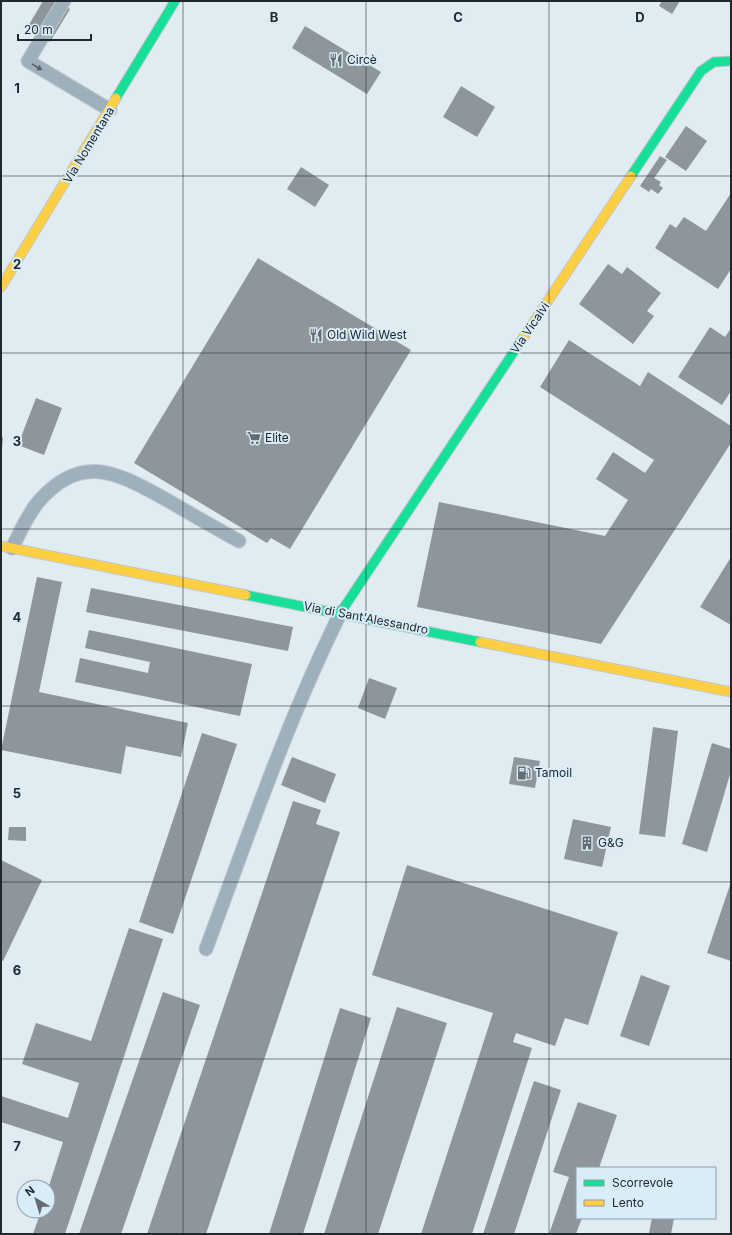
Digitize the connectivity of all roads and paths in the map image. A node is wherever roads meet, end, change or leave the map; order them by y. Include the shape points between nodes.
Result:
1 (64, 1) edge
2 (175, 1) edge
3 (731, 61) edge
4 (110, 110) junction
5 (1, 288) edge
6 (238, 541) dead end
7 (6, 547) edge
8 (340, 612) junction
9 (731, 692) edge
10 (206, 949) dead end

1 -> 4 lane via 28,61
2 - 4 street, Via Nomentana
3 - 8 street, Via Vicalvi via 715,61 701,71
4 - 5 street, Via Nomentana
6 - 7 lane via 131,480 112,473 92,471 70,477 47,492
7 - 8 street, Via di Sant'Alessandro
8 - 9 street, Via di Sant'Alessandro
8 - 10 lane via 264,791

